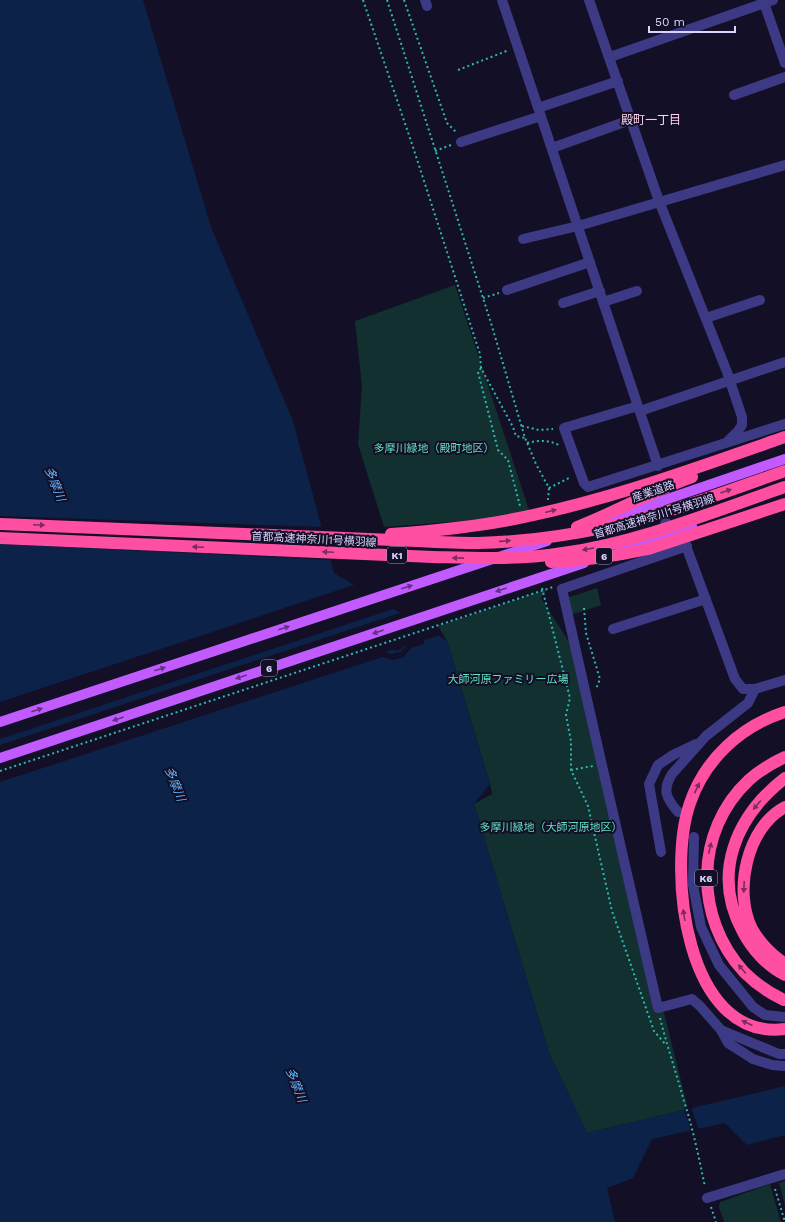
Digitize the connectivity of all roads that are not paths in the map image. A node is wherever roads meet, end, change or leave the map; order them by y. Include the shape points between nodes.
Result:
1 (502, 0) edge
2 (589, 0) edge
3 (767, 1) edge
4 (610, 57) junction
5 (785, 63) edge
6 (785, 77) edge
7 (618, 81) junction
8 (734, 95) dead end
9 (539, 112) junction
10 (630, 120) junction
11 (461, 142) road end
12 (552, 148) junction
13 (785, 166) edge
14 (659, 202) junction
15 (578, 226) junction
16 (523, 239) dead end
17 (590, 262) junction
18 (506, 290) road end
19 (600, 291) junction
20 (637, 291) dead end
21 (760, 300) dead end
22 (603, 302) junction
23 (563, 303) dead end
24 (706, 318) junction
25 (785, 362) edge
26 (730, 381) junction
27 (639, 409) junction
28 (785, 424) edge
29 (785, 437) edge
30 (728, 442) junction
31 (785, 445) edge
32 (785, 459) edge
33 (658, 466) junction
34 (785, 471) edge
35 (785, 487) edge
36 (785, 493) edge
37 (658, 502) junction
38 (785, 504) edge
39 (0, 524) edge
40 (670, 534) junction
41 (0, 538) edge
42 (334, 538) junction
43 (530, 543) junction
44 (686, 546) junction
45 (476, 558) junction
46 (706, 599) junction
47 (613, 629) dead end
48 (785, 680) edge
49 (755, 689) junction
50 (785, 712) edge
51 (0, 722) edge
52 (701, 741) junction
53 (785, 757) edge
54 (0, 758) edge
55 (785, 778) edge
56 (785, 807) edge
57 (678, 812) dead end
58 (694, 837) dead end
59 (661, 852) dead end
60 (785, 964) edge
61 (785, 975) edge
62 (784, 1000) dead end
63 (785, 1017) edge
64 (785, 1029) edge
65 (721, 1030) junction
66 (785, 1054) edge
67 (785, 1066) edge
68 (785, 1174) edge
69 (707, 1198) road end

1 - 9 street
2 - 4 street
3 - 4 street
3 - 5 street
4 - 7 street
6 - 8 street
7 - 9 street
7 - 10 street
9 - 11 street
9 - 12 street
10 - 12 street
10 - 14 street
12 - 15 street
13 - 14 street
14 - 15 street
14 - 24 street
15 - 16 street
15 - 17 street
17 - 18 street
17 - 19 street
19 - 22 street
19 - 23 street
20 - 22 street
21 - 24 street
22 - 27 street
24 - 26 street
25 - 26 street
26 - 27 street
26 - 30 street via 742,417 742,425
27 - 33 street
27 - 33 street via 564,428 584,483 588,487
28 - 30 street
42 -> 29 highway via 458,528 515,519 638,487
30 - 33 street
31 - 43 highway via 662,489 606,515
32 - 37 main road, 産業道路
43 -> 34 highway, 首都高速神奈川1号横羽線 / K1 via 648,516
35 -> 45 highway, 首都高速神奈川1号横羽線 / K1 via 669,527 609,544 539,556
36 - 40 main road, 6
37 - 40 street
37 - 43 main road, 産業道路
38 - 45 highway via 648,549 627,553 553,562
39 -> 42 highway, 首都高速神奈川1号横羽線 / K1
40 - 44 street
40 -> 54 main road, 6
45 -> 41 highway, 首都高速神奈川1号横羽線 / K1
42 -> 43 highway, 首都高速神奈川1号横羽線 / K1
51 -> 43 main road, 産業道路
44 - 46 street
44 - 65 street via 562,589 658,1008 692,998
46 - 47 street
46 - 49 street via 718,620 735,679 743,688
48 - 49 street
49 - 52 street via 748,703
64 -> 50 highway via 753,1026 740,1020 715,998 705,981 691,943 680,879 685,822 690,803 706,771 715,758 750,727
52 - 57 street via 668,781 666,791 670,803
52 - 59 street via 658,765 649,784
62 -> 53 highway, K6 via 768,992 745,972 725,946 712,915 706,878 717,826 731,800 750,779
55 -> 61 highway, K6 via 757,804 742,825 733,848 728,874 730,899 745,936 762,958
56 -> 60 highway via 771,817 758,835 748,856 744,884 745,907 752,928 763,945
58 - 63 street via 693,885 701,927 719,965 753,1007 765,1015
65 - 66 street via 779,1054
65 - 67 street via 728,1043 753,1059
68 - 69 street

